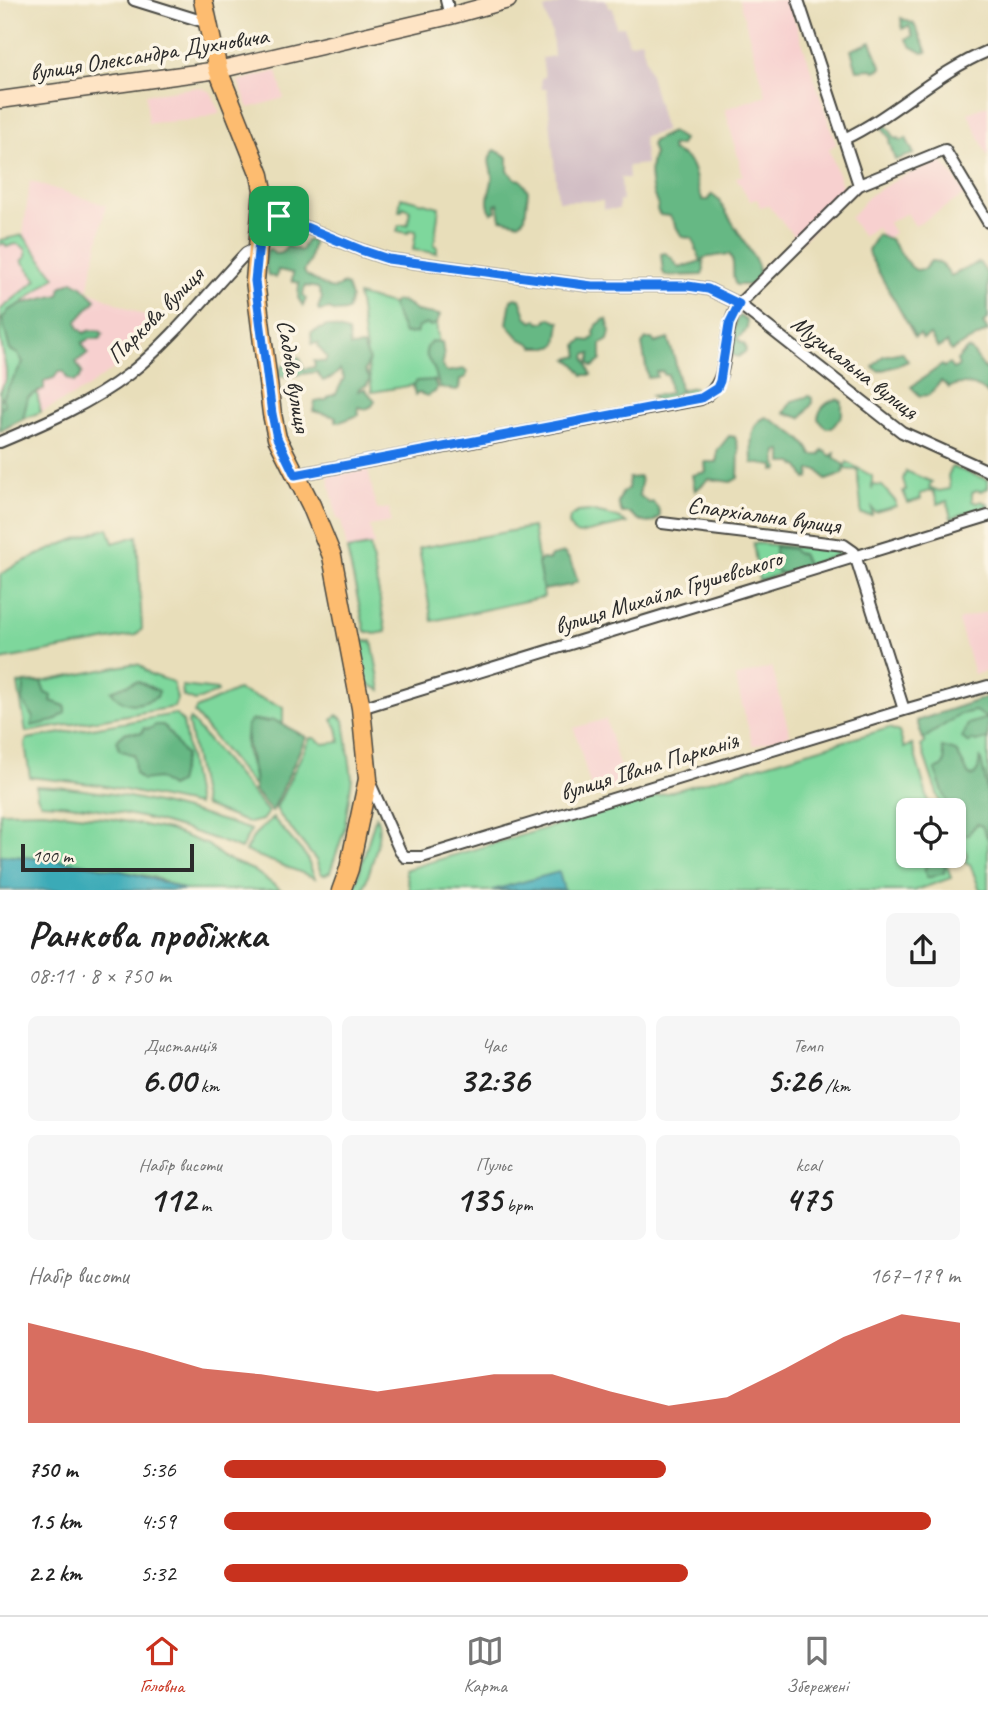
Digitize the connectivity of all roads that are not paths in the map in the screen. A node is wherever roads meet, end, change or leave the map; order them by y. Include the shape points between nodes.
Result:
1 (134, 0) edge
2 (204, 0) edge
3 (509, 0) edge
4 (798, 0) edge
5 (448, 8) edge
6 (208, 23) junction
7 (988, 51) edge
8 (218, 70) junction
9 (0, 100) edge
10 (844, 139) junction
11 (859, 185) junction
12 (264, 195) junction
13 (988, 222) edge
14 (257, 247) junction
15 (739, 304) junction
16 (0, 442) edge
17 (988, 471) edge
18 (295, 475) junction
19 (988, 516) edge
20 (662, 523) dead end
21 (857, 556) junction
22 (988, 686) edge
23 (361, 708) junction
24 (904, 709) junction
25 (368, 779) junction
26 (341, 890) edge

1 - 6 street
2 - 6 main road, Садова вулиця
3 - 5 street, вулиця Олександра Духновича
4 - 10 street
5 - 8 street, вулиця Олександра Духновича
6 - 8 main road, Садова вулиця
7 - 10 street
8 - 9 street, вулиця Олександра Духновича
8 - 12 main road, Садова вулиця
10 - 11 street
11 - 13 street via 946,150
11 - 15 street
12 - 14 main road, Садова вулиця
12 - 15 street, Музикальна вулиця via 279,216 388,259 592,286 688,286 708,289
14 - 16 street, Паркова вулиця via 129,374 73,409
14 - 18 main road, Садова вулиця via 255,281 272,414 277,438
15 - 17 street, Музикальна вулиця via 887,423
15 - 18 street via 729,324 720,381 701,398
18 - 23 main road, Садова вулиця via 332,556
19 - 21 street, вулиця Михайла Грушевського
20 - 21 street, Єпархіальна вулиця via 844,545
21 - 23 street, вулиця Михайла Грушевського
21 - 24 street
22 - 24 street, вулиця Івана Парканія
23 - 25 main road, Садова вулиця
24 - 25 street, вулиця Івана Парканія via 422,858 405,857 400,852
25 - 26 main road, Садова вулиця

